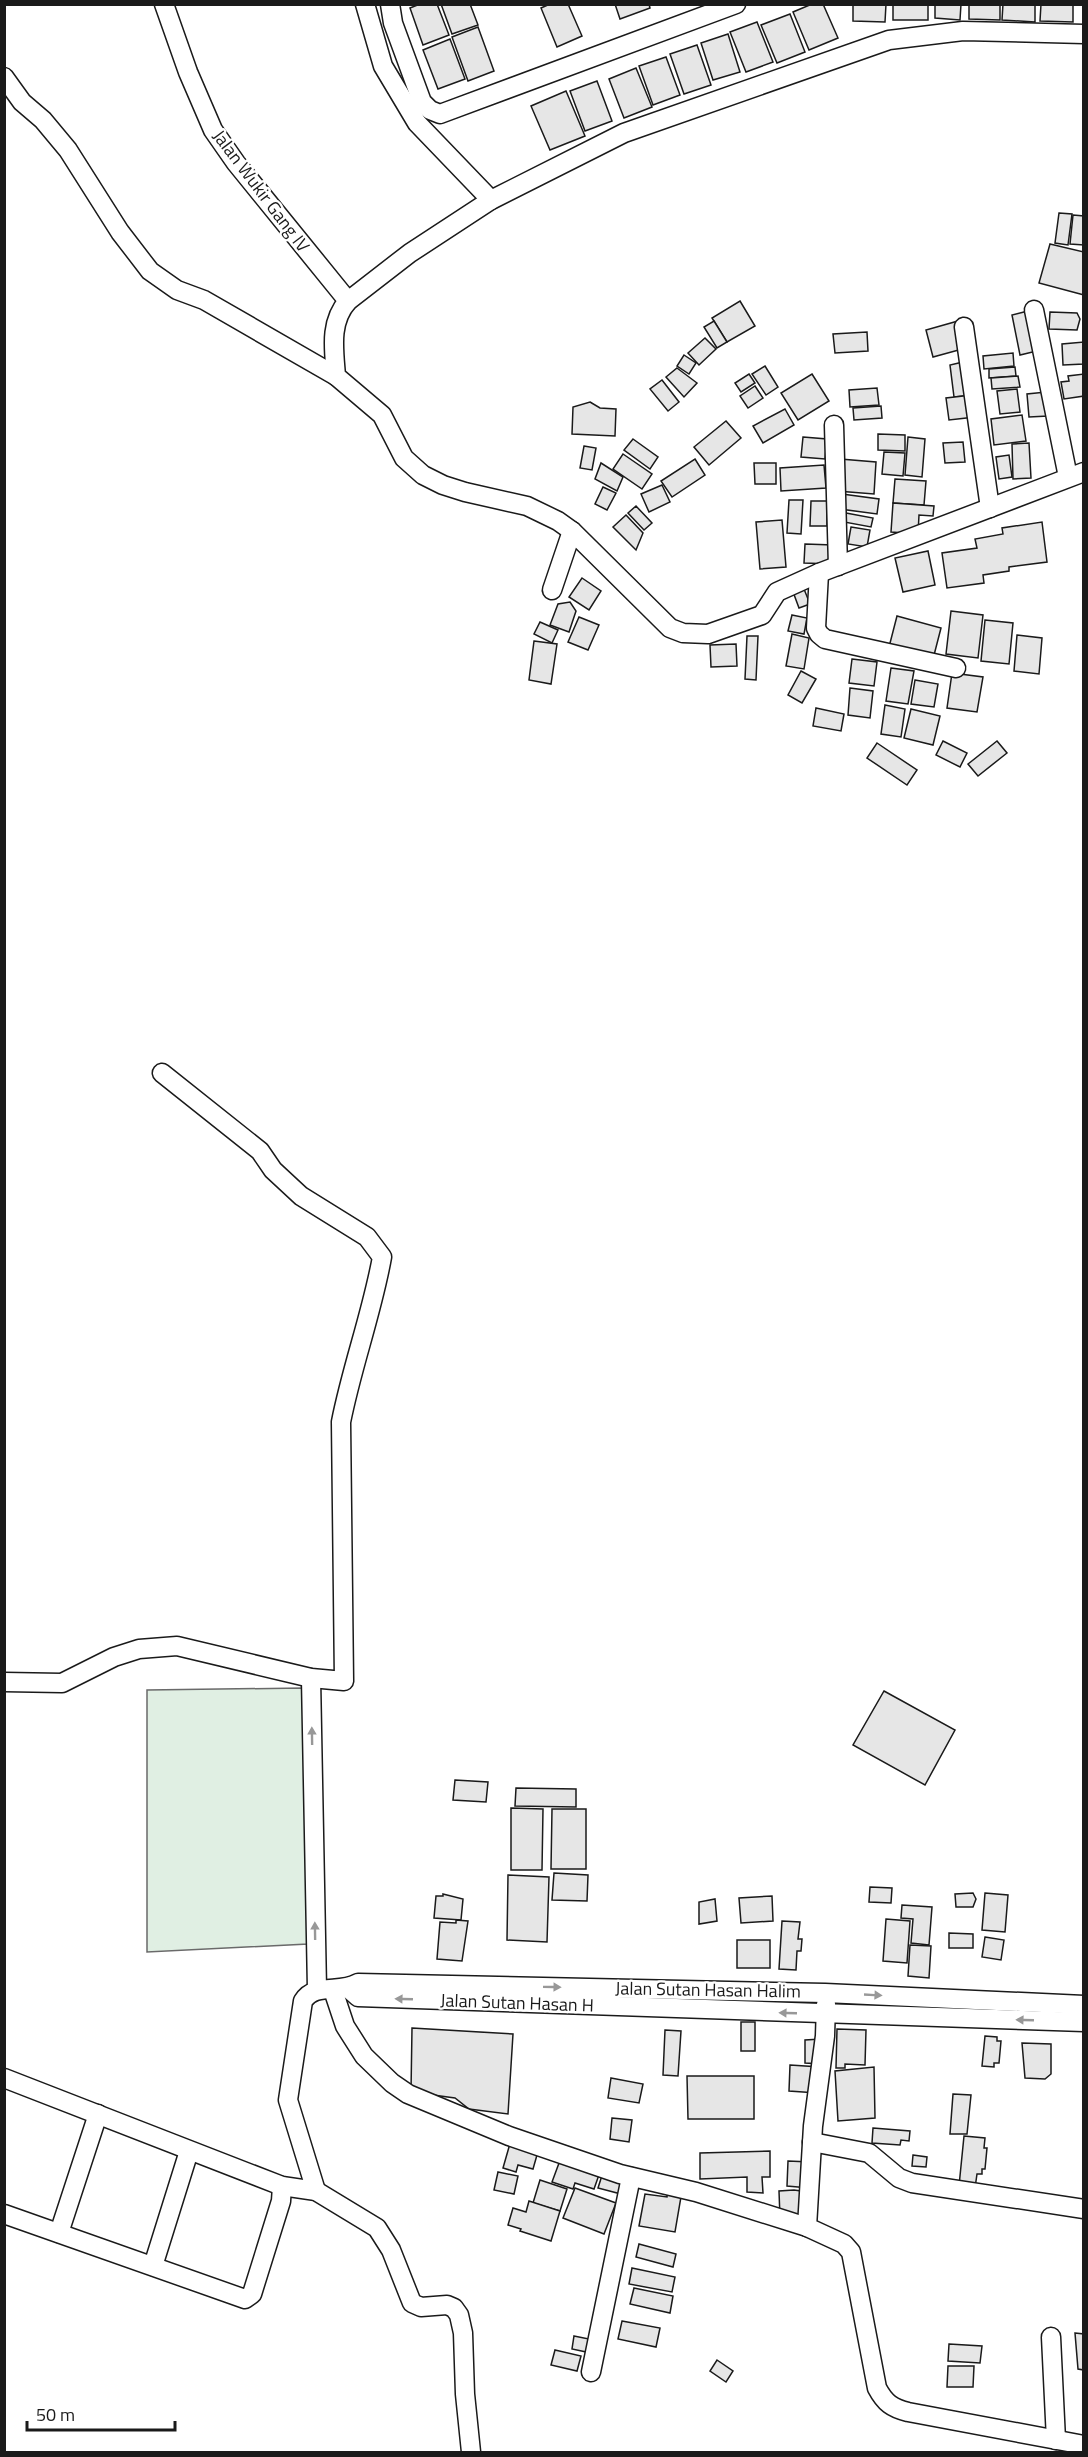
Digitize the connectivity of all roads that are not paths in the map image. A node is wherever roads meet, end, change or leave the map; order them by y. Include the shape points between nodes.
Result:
1 (164, 4) edge
2 (364, 4) edge
3 (390, 4) edge
4 (736, 4) edge
5 (1083, 34) edge
6 (4, 77) edge
7 (491, 200) junction
8 (348, 301) junction
9 (1034, 310) dead end
10 (964, 327) dead end
11 (336, 376) junction
12 (834, 425) dead end
13 (1076, 474) edge
14 (990, 508) junction
15 (572, 531) junction
16 (838, 566) junction
17 (819, 573) junction
18 (552, 590) dead end
19 (956, 668) dead end
20 (162, 1073) dead end
21 (321, 1679) junction
22 (4, 1682) edge
23 (330, 1989) junction
24 (825, 1992) junction
25 (1083, 2006) edge
26 (826, 2014) junction
27 (1083, 2022) edge
28 (5, 2081) edge
29 (98, 2114) junction
30 (812, 2142) junction
31 (189, 2151) junction
32 (631, 2177) junction
33 (282, 2186) junction
34 (316, 2191) junction
35 (1083, 2209) edge
36 (4, 2214) edge
37 (807, 2227) junction
38 (59, 2233) junction
39 (153, 2266) junction
40 (1051, 2337) dead end
41 (591, 2372) dead end
42 (1056, 2440) junction
43 (1083, 2445) edge
44 (471, 2452) edge

1 - 8 street, Jalan Wukir Gang IV via 213,130
2 - 7 street via 383,66 417,123
3 - 4 street via 393,24 422,102 440,114
5 - 7 street via 963,31 889,40 624,133
6 - 11 street via 68,150 150,271 177,290 204,300
7 - 8 street
8 - 11 street via 339,311 334,327
9 - 13 street
10 - 14 street
11 - 15 street via 382,415 404,458 423,475 465,492 526,506
12 - 16 street
13 - 14 street
14 - 16 street
15 - 17 street via 670,628 682,633 708,634 762,615 777,592
15 - 18 street
16 - 17 street
17 - 19 street via 816,628 825,639
20 - 21 street via 260,1151 273,1170 301,1196 367,1237 382,1257 341,1422 344,1681
21 - 22 street via 177,1646 139,1649 114,1657 62,1683
23 -> 21 street
23 -> 24 street, Jalan Sutan Hasan Halim via 358,1983
26 -> 23 street, Jalan Sutan Hasan H via 358,1997
23 - 32 street via 345,2026 364,2056 408,2094 510,2136
23 - 34 street via 306,1995 303,2001 288,2100
24 -> 25 street, Jalan Sutan Hasan Halim
24 - 26 street
27 -> 26 street, Jalan Sutan Hasan H
26 - 30 street
28 - 29 street
29 - 31 street
29 - 38 street
30 - 35 street via 869,2153 888,2170 912,2183
30 - 37 street
31 - 33 street
31 - 39 street
32 - 37 street via 696,2192
32 - 41 street
33 - 34 street
33 - 39 street via 281,2201 252,2294 245,2299
34 - 44 street via 377,2228 391,2250 412,2303 421,2307 447,2305 459,2315
36 - 38 street
37 - 42 street via 843,2244 851,2252 877,2388 884,2401 908,2412
38 - 39 street
40 - 42 street
42 - 43 street

